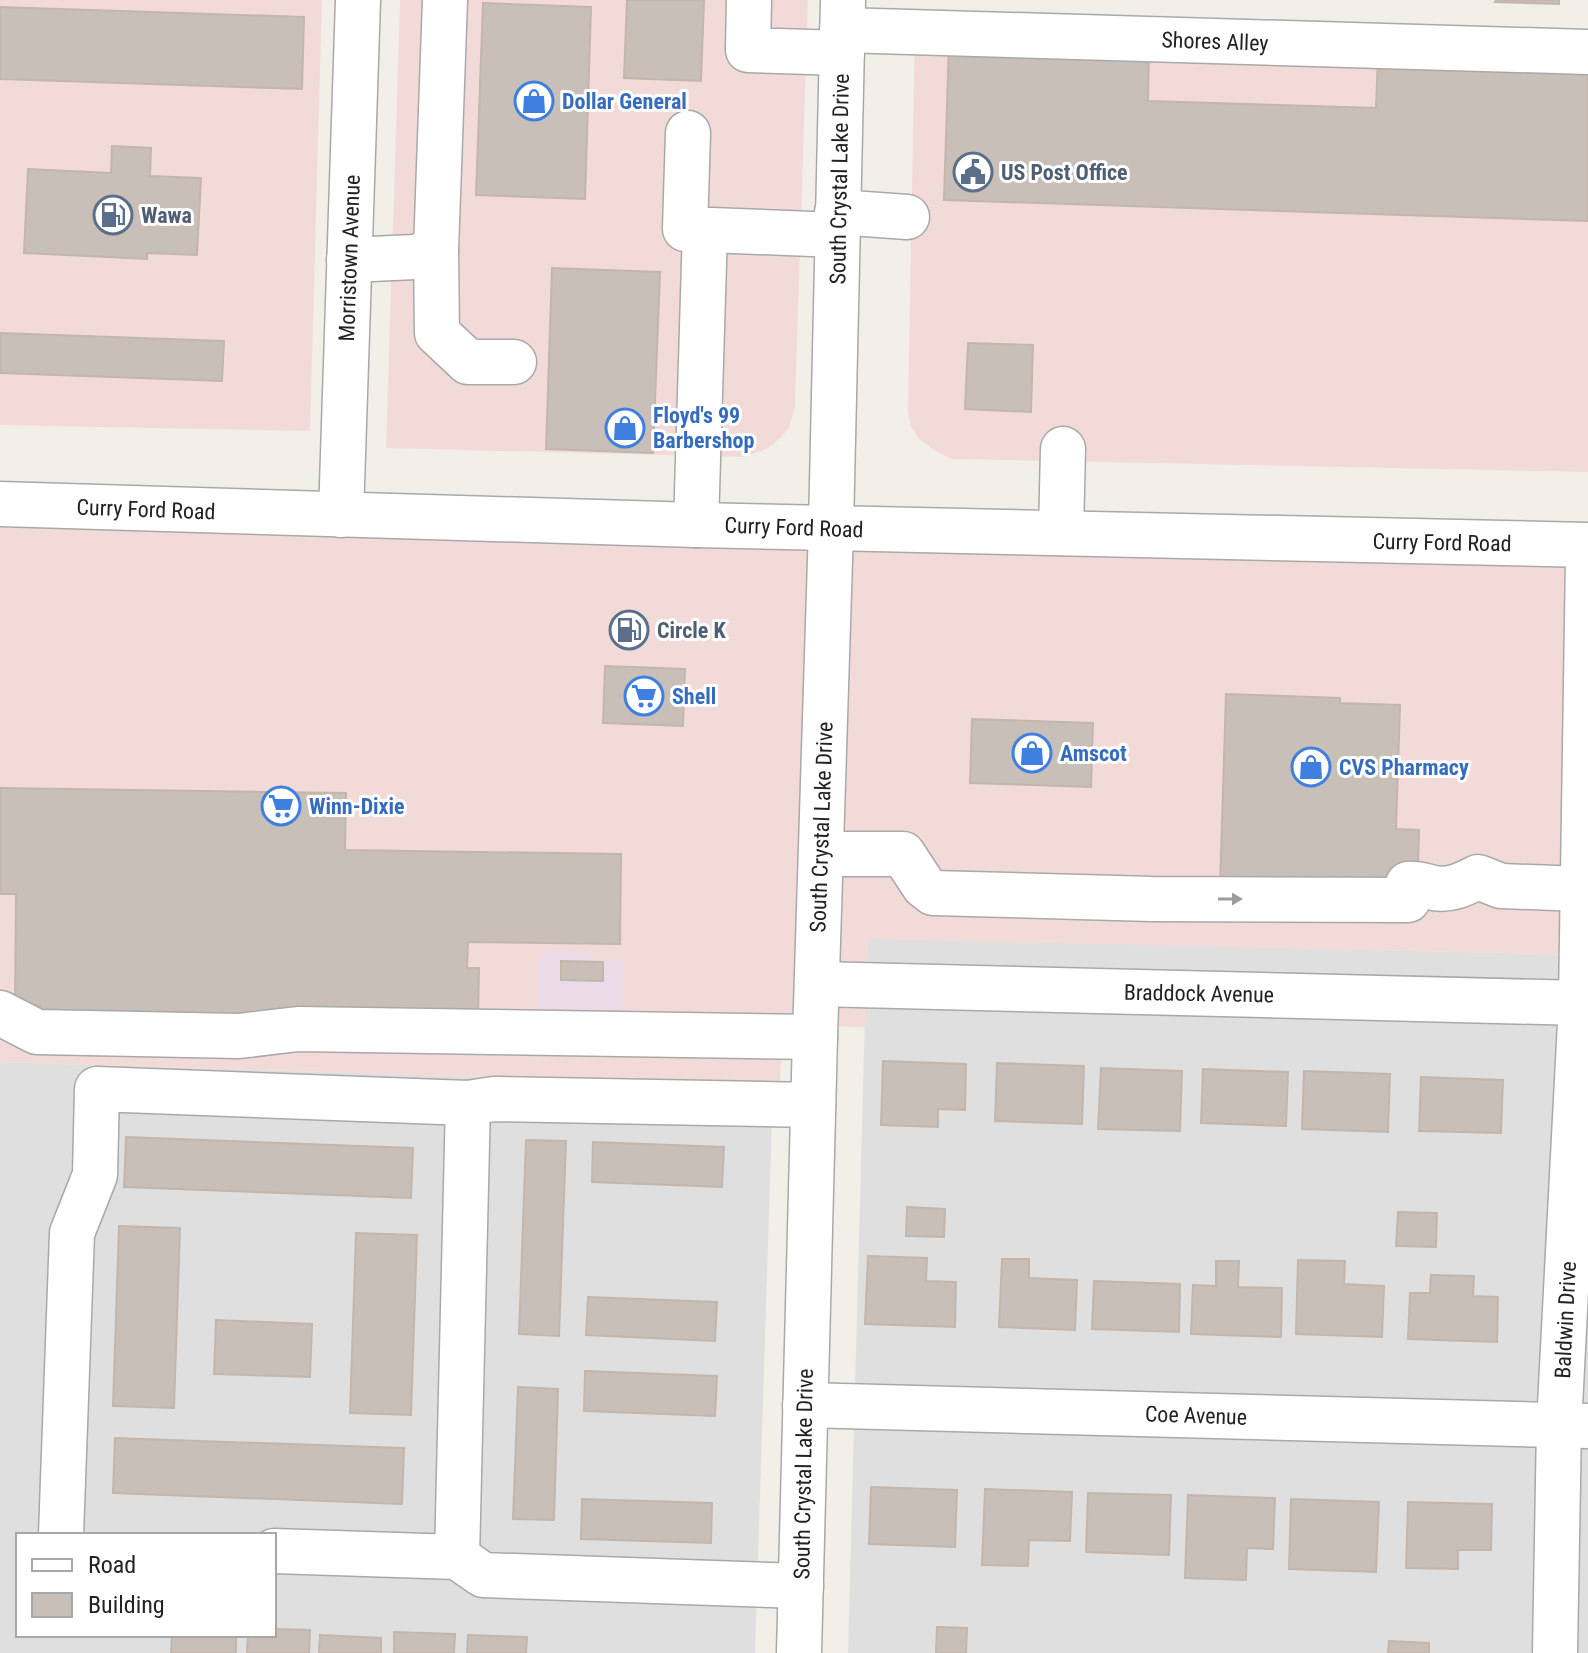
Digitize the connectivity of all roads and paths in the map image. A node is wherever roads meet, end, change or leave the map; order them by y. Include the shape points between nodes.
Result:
1 (358, 0) edge
2 (445, 0) edge
3 (749, 0) edge
4 (843, 28) edge
5 (1588, 52) edge
6 (688, 133) dead end
7 (907, 217) dead end
8 (837, 224) junction
9 (705, 230) junction
10 (436, 250) junction
11 (349, 260) junction
12 (514, 362) dead end
13 (1063, 449) dead end
14 (0, 504) edge
15 (341, 515) junction
16 (696, 525) junction
17 (831, 528) junction
18 (1061, 533) junction
19 (1588, 545) edge
20 (1588, 556) edge
21 (821, 854) junction
22 (1582, 889) junction
23 (817, 984) junction
24 (1581, 1003) junction
25 (0, 1013) edge
26 (815, 1037) junction
27 (468, 1103) junction
28 (813, 1105) junction
29 (805, 1405) junction
30 (1574, 1426) edge
31 (61, 1533) edge
32 (276, 1551) edge
33 (457, 1557) junction
34 (801, 1586) junction
35 (799, 1653) edge
36 (1555, 1653) edge

1 - 11 street, Morristown Avenue
2 - 10 street
3 - 4 street, Shores Alley via 748,50
4 - 5 street, Shores Alley
4 - 8 street, South Crystal Lake Drive
6 - 9 street via 685,229
7 - 8 street
8 - 9 street
8 - 17 street, South Crystal Lake Drive
9 - 16 street
10 - 11 street via 415,257
10 - 12 street via 437,333 468,362
11 - 15 street, Morristown Avenue
13 - 18 street
14 - 15 street, Curry Ford Road
15 - 16 street, Curry Ford Road
16 - 17 street, Curry Ford Road
17 - 18 street, Curry Ford Road
17 - 21 street, South Crystal Lake Drive
18 - 19 street, Curry Ford Road
20 - 22 street, Baldwin Drive
21 -> 22 street via 903,854 933,893 1408,900 1408,884 1456,888 1478,877 1501,886
21 - 23 street, South Crystal Lake Drive
22 - 24 street, Baldwin Drive
23 - 24 street, Braddock Avenue
23 - 26 street, South Crystal Lake Drive
24 - 30 street, Baldwin Drive
25 - 26 street via 37,1032 239,1036 298,1029
26 - 28 street, South Crystal Lake Drive
27 - 28 street via 494,1099
27 - 31 street via 97,1089 95,1175 72,1233
27 - 33 street
28 - 29 street, South Crystal Lake Drive
29 - 30 street, Coe Avenue
29 - 34 street, South Crystal Lake Drive
30 - 36 street, Baldwin Drive
32 - 33 street
33 - 34 street via 483,1575
34 - 35 street, South Crystal Lake Drive

